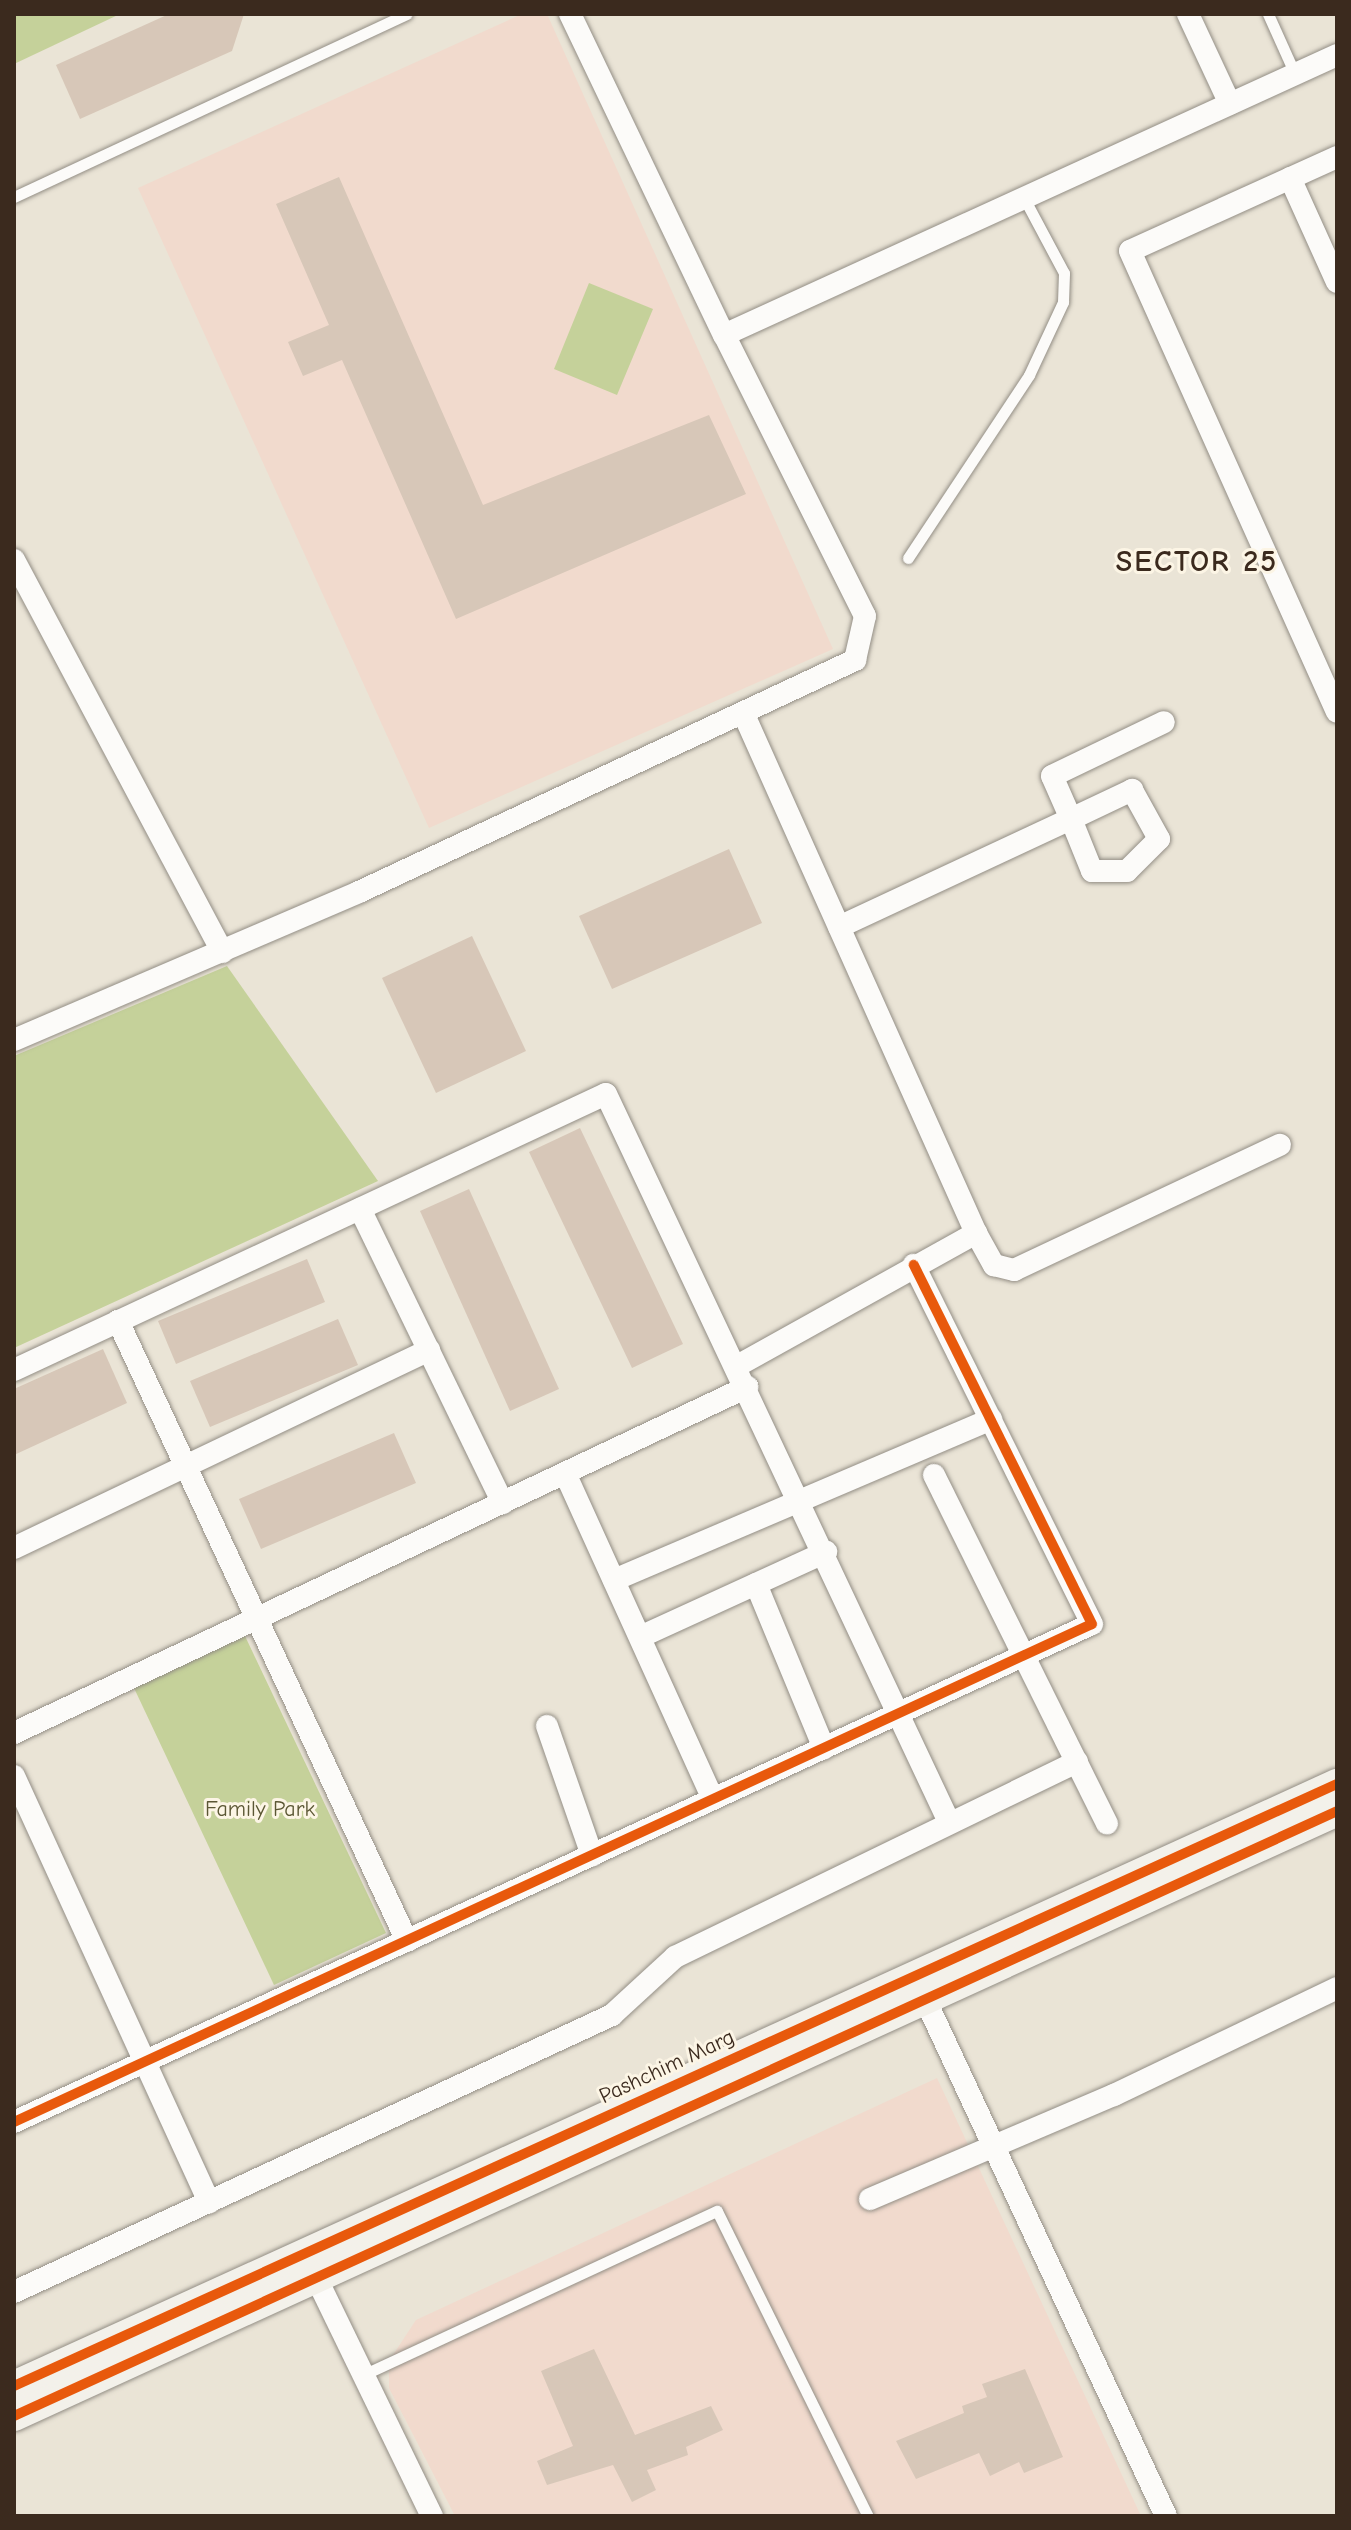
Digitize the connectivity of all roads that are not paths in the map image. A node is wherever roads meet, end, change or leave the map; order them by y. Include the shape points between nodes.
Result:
1 (406, 14) edge
2 (570, 14) edge
3 (1188, 14) edge
4 (1268, 14) edge
5 (1337, 55) edge
6 (1295, 74) junction
7 (1230, 104) junction
8 (1337, 157) edge
9 (1290, 178) junction
10 (14, 197) edge
11 (1024, 198) junction
12 (1337, 282) edge
13 (724, 335) junction
14 (908, 558) dead end
15 (14, 560) edge
16 (1337, 712) edge
17 (745, 717) junction
18 (1164, 722) dead end
19 (839, 927) junction
20 (222, 952) junction
21 (14, 1040) edge
22 (1280, 1145) dead end
23 (360, 1209) junction
24 (976, 1233) junction
25 (914, 1265) junction
26 (118, 1321) junction
27 (429, 1350) junction
28 (737, 1366) junction
29 (14, 1370) edge
30 (747, 1387) junction
31 (991, 1419) junction
32 (187, 1468) junction
33 (565, 1473) junction
34 (934, 1475) dead end
35 (800, 1498) junction
36 (503, 1503) junction
37 (14, 1548) edge
38 (826, 1552) junction
39 (614, 1580) junction
40 (756, 1584) junction
41 (257, 1618) junction
42 (640, 1637) junction
43 (1025, 1656) junction
44 (902, 1713) junction
45 (547, 1726) dead end
46 (14, 1733) edge
47 (824, 1748) junction
48 (1077, 1762) junction
49 (14, 1776) edge
50 (1337, 1784) edge
51 (713, 1799) junction
52 (1337, 1811) edge
53 (949, 1822) junction
54 (1107, 1823) dead end
55 (592, 1855) junction
56 (407, 1941) junction
57 (1337, 1988) edge
58 (925, 1999) junction
59 (145, 2061) junction
60 (14, 2122) edge
61 (991, 2146) junction
62 (870, 2199) dead end
63 (209, 2202) junction
64 (310, 2266) junction
65 (14, 2292) edge
66 (363, 2375) junction
67 (14, 2386) edge
68 (14, 2416) edge
69 (432, 2516) edge
70 (868, 2516) edge
71 (1166, 2516) edge

1 - 10 lane
2 - 13 street
3 - 7 street
4 - 6 lane
5 - 6 street
6 - 7 street
7 - 11 street
8 - 9 street
9 - 12 street
9 - 16 street via 1130,251
11 - 13 street
11 - 14 lane via 1064,273 1063,302 1029,375
13 - 17 street via 865,616 855,660
15 - 20 street
17 - 19 street
17 - 20 street
18 - 19 street via 1052,776 1071,819
19 - 24 street
20 - 21 street
22 - 24 street via 1014,1270 994,1265
23 - 26 street
23 - 27 street
23 - 28 street via 606,1094
24 - 25 street
25 - 28 street
25 - 31 street
26 - 29 street
26 - 32 street
27 - 32 street
27 - 36 street
28 - 30 street
30 - 33 street
30 - 35 street
31 - 35 street
31 - 43 street via 1092,1624
32 - 37 street
32 - 41 street
33 - 36 street
33 - 39 street
34 - 43 street
35 - 38 street
35 - 39 street
36 - 41 street
38 - 40 street
38 - 44 street
39 - 42 street
40 - 42 street
40 - 47 street
41 - 46 street
41 - 56 street
42 - 51 street
43 - 44 street
43 - 48 street
44 - 47 street
44 - 53 street
45 - 55 street
47 - 51 street
48 - 53 street
48 - 54 street
49 - 59 street
50 - 64 main road, Pashchim Marg
51 - 55 street
52 - 58 main road
53 - 63 street via 675,1957 612,2015
55 - 56 street
56 - 59 street
57 - 61 street
58 - 61 street
58 - 64 main road
59 - 60 street
59 - 63 street
61 - 62 street
61 - 71 street
63 - 65 street
64 - 66 street
64 - 67 main road, Pashchim Marg
64 - 68 main road
66 - 69 street
66 - 70 lane via 717,2211

